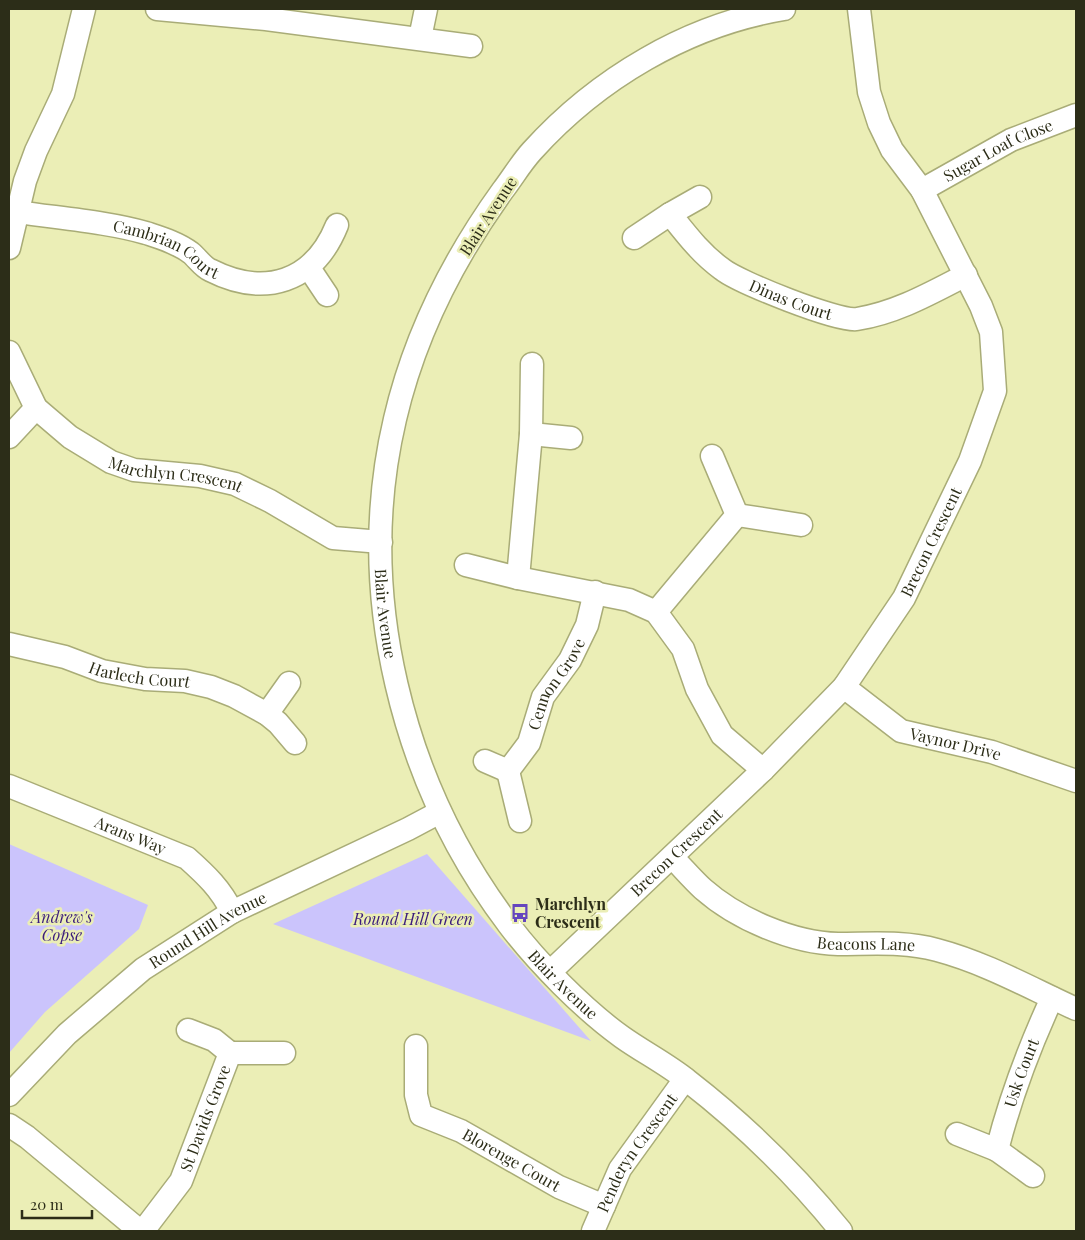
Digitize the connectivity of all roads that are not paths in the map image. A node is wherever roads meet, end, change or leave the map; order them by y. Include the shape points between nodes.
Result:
1 (84, 9) edge
2 (156, 9) edge
3 (426, 9) edge
4 (784, 9) edge
5 (859, 9) edge
6 (722, 16) edge
7 (420, 38) junction
8 (471, 46) dead end
9 (1076, 115) edge
10 (922, 190) junction
11 (700, 197) dead end
12 (18, 212) junction
13 (670, 214) junction
14 (337, 225) dead end
15 (634, 238) dead end
16 (9, 248) edge
17 (309, 268) junction
18 (966, 275) junction
19 (327, 294) dead end
20 (9, 352) edge
21 (532, 364) dead end
22 (36, 408) junction
23 (531, 434) junction
24 (9, 437) edge
25 (571, 438) dead end
26 (712, 456) dead end
27 (737, 515) junction
28 (801, 525) dead end
29 (381, 542) junction
30 (466, 565) dead end
31 (518, 578) junction
32 (595, 592) junction
33 (656, 612) junction
34 (9, 644) edge
35 (289, 683) dead end
36 (844, 687) junction
37 (267, 714) junction
38 (295, 743) dead end
39 (485, 761) dead end
40 (763, 770) junction
41 (508, 771) junction
42 (1076, 780) edge
43 (9, 786) edge
44 (440, 812) junction
45 (520, 821) dead end
46 (672, 856) junction
47 (232, 912) junction
48 (550, 972) junction
49 (1052, 998) junction
50 (1076, 1009) edge
51 (188, 1030) dead end
52 (416, 1046) dead end
53 (284, 1053) dead end
54 (230, 1054) junction
55 (685, 1078) junction
56 (9, 1095) edge
57 (9, 1125) edge
58 (957, 1134) dead end
59 (997, 1150) junction
60 (1033, 1176) dead end
61 (604, 1206) junction
62 (142, 1231) edge
63 (593, 1231) edge
64 (841, 1231) edge

1 - 12 street via 63,94 36,151
2 - 7 street
3 - 7 street
4 - 6 street, Blair Avenue
5 - 10 street, Brecon Crescent via 869,92 879,123 892,150
6 - 29 street, Blair Avenue via 612,80 568,115 530,153 480,222 442,290 408,374 394,421
7 - 8 street
9 - 10 street, Sugar Loaf Close via 1011,140
10 - 18 street, Brecon Crescent
11 - 13 street
12 - 16 street
12 - 17 street, Cambrian Court via 143,232 182,248 208,269 252,284 272,283
13 - 15 street
13 - 18 street, Dinas Court via 702,253 724,271 796,303 854,320 900,307
14 - 17 street, Cambrian Court via 321,256
17 - 19 street
18 - 36 street, Brecon Crescent via 991,332 994,391 970,461 904,598
20 - 22 street, Marchlyn Crescent
21 - 23 street
22 - 24 street
22 - 29 street, Marchlyn Crescent via 70,437 111,462 134,470 200,476 235,484 333,538
23 - 25 street
23 - 31 street
26 - 27 street
27 - 28 street
27 - 33 street
29 - 44 street, Blair Avenue via 385,619 396,684 420,765
30 - 31 street
31 - 32 street
32 - 33 street via 629,600
32 - 41 street, Cennon Grove via 588,624 570,660 543,697 529,743
33 - 40 street via 682,649 697,689 722,735
34 - 37 street, Harlech Court via 65,657 102,671 211,687
35 - 37 street
36 - 40 street, Brecon Crescent
36 - 42 street, Vaynor Drive via 901,731 992,752
37 - 38 street, Harlech Court
39 - 41 street
40 - 46 street, Brecon Crescent
41 - 45 street
43 - 47 street, Arans Way via 187,858 224,894
44 - 47 street, Round Hill Avenue
44 - 48 street, Blair Avenue via 509,925
46 - 48 street, Brecon Crescent
46 - 49 street, Beacons Lane via 704,890 740,915 799,939 836,944 900,943 936,950 994,969
47 - 56 street, Round Hill Avenue via 144,969 67,1034
48 - 55 street, Blair Avenue via 617,1033
49 - 50 street, Beacons Lane
49 - 59 street, Usk Court via 1010,1098
51 - 54 street, St Davids Grove via 214,1040
52 - 61 street, Blorenge Court via 416,1094 421,1115 461,1131 559,1187
53 - 54 street, St Davids Grove
54 - 62 street, St Davids Grove via 182,1180
55 - 61 street, Penderyn Crescent via 620,1169
55 - 64 street, Blair Avenue via 764,1144 807,1188
57 - 62 street, St Davids Grove
58 - 59 street
59 - 60 street
61 - 63 street, Penderyn Crescent

